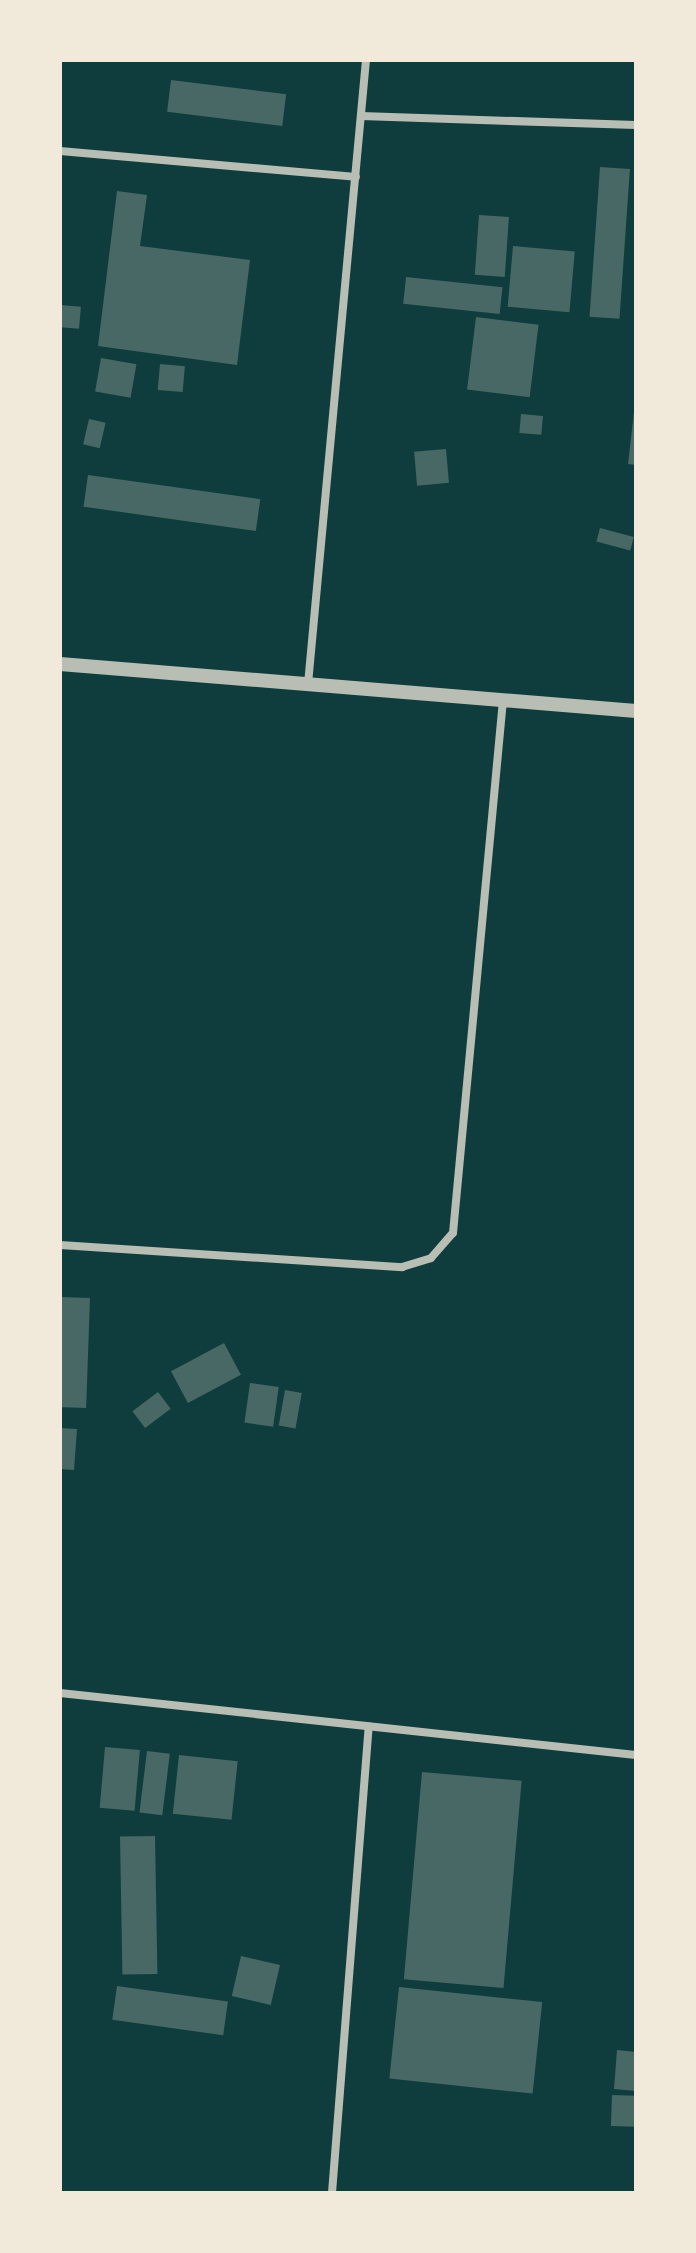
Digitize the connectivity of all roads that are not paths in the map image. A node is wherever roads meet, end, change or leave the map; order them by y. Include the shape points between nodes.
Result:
1 (366, 60) edge
2 (361, 116) junction
3 (636, 125) edge
4 (60, 151) edge
5 (356, 177) junction
6 (60, 664) edge
7 (308, 684) junction
8 (503, 700) junction
9 (636, 711) edge
10 (60, 1245) edge
11 (60, 1693) edge
12 (369, 1726) junction
13 (636, 1755) edge
14 (332, 2193) edge

1 - 2 street
2 - 3 street
2 - 5 street
4 - 5 street
5 - 7 street
6 - 7 street
7 - 8 street
8 - 9 street
8 - 10 street via 453,1233 431,1258 402,1267
11 - 12 street
12 - 13 street
12 - 14 street

